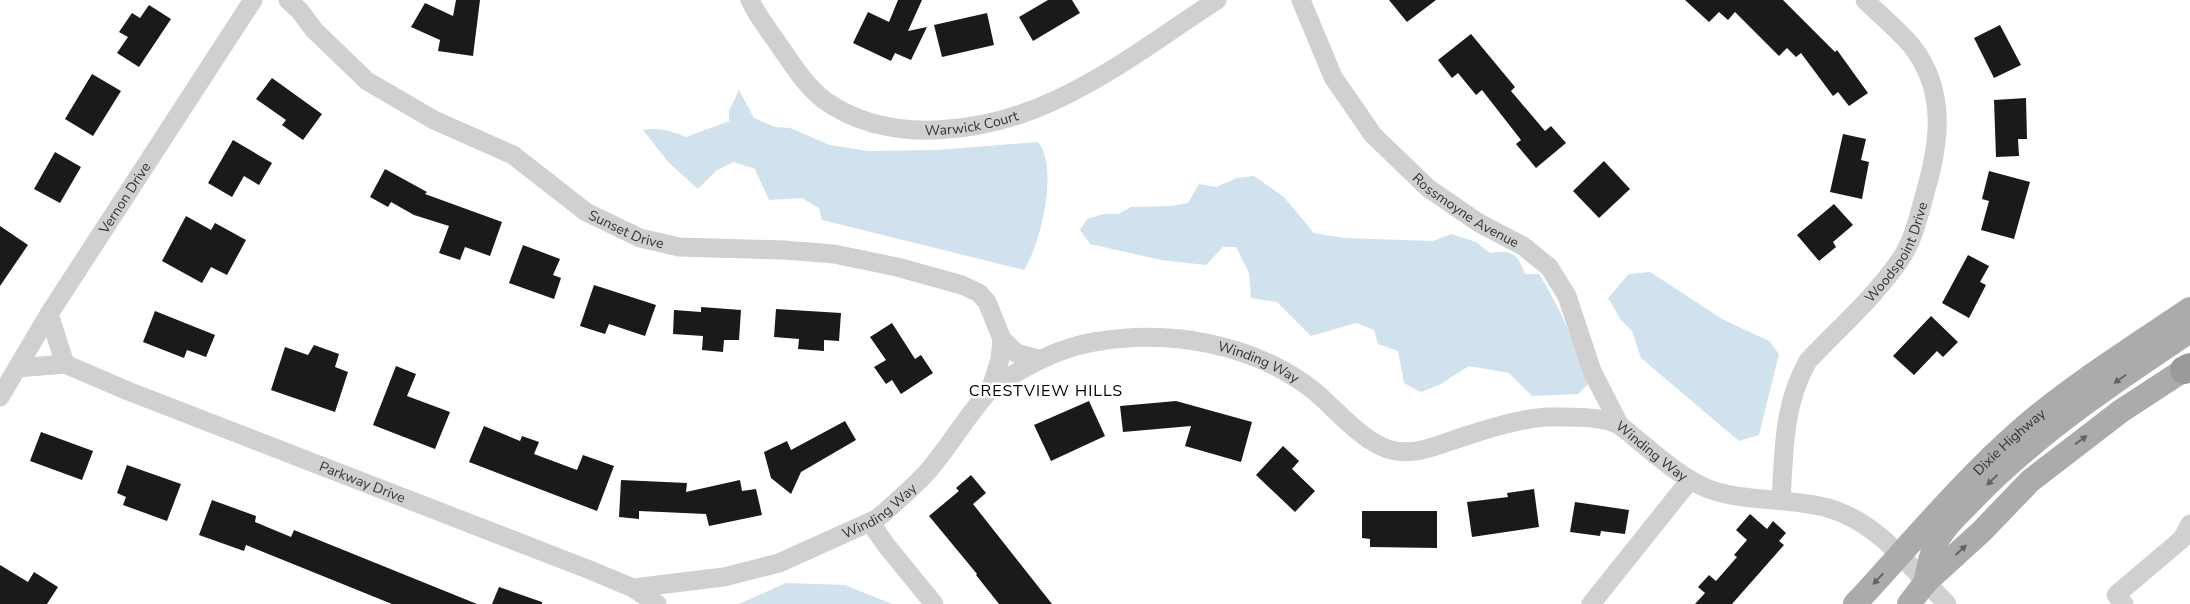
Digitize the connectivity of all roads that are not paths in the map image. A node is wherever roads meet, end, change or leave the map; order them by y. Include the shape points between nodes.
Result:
1 (253, 0) edge
2 (288, 0) edge
3 (750, 0) edge
4 (1217, 0) edge
5 (1301, 0) edge
6 (1865, 0) edge
7 (2190, 309) edge
8 (49, 314) junction
9 (2190, 331) edge
10 (1002, 339) junction
11 (1038, 359) junction
12 (65, 364) junction
13 (17, 368) junction
14 (2188, 368) edge
15 (991, 388) junction
16 (0, 397) edge
17 (1619, 424) junction
18 (1690, 480) junction
19 (1781, 500) junction
20 (870, 522) junction
21 (2190, 524) edge
22 (1901, 555) junction
23 (1926, 582) junction
24 (633, 588) junction
25 (657, 604) edge
26 (934, 604) edge
27 (1590, 604) edge
28 (1855, 604) edge
29 (1909, 604) edge
30 (1947, 604) edge
31 (2124, 604) edge

1 - 8 street, Vernon Drive
2 - 10 street, Sunset Drive via 367,81 434,120 513,155 586,212 622,230 640,238 679,247 834,254 897,266 979,293 987,302
3 - 4 street, Warwick Court via 802,77 822,98 860,119 884,126 920,130 967,127 1010,118 1059,99
5 - 17 street, Rossmoyne Avenue via 1333,77 1373,135 1428,188 1479,223 1522,246 1549,267 1567,296 1592,370
6 - 19 street, Woodspoint Drive via 1911,46 1930,81 1936,100 1938,126 1934,163 1910,244 1902,258 1808,362 1799,377 1785,431
7 - 22 main road, Dixie Highway via 2024,427 1983,465
8 - 12 street
8 - 13 street, Vernon Drive
9 -> 23 main road via 2081,406 1991,481 1940,536 1931,554
10 - 11 street, Sunset Drive via 1016,353
10 - 15 street
11 - 15 street, Winding Way
11 - 17 street, Winding Way via 1093,342 1124,339 1165,338 1218,345 1256,357 1289,374 1382,447 1406,452 1437,447 1468,435 1530,419 1547,417
12 - 13 street, Parkway Drive
12 - 24 street, Parkway Drive
13 - 16 street, Vernon Drive
23 -> 14 main road via 2038,474 2121,410
15 - 20 street, Winding Way via 928,472
17 - 18 street, Winding Way
18 - 19 street, Winding Way via 1723,494
18 - 27 street
19 - 22 street, Winding Way via 1828,508 1850,516
20 - 24 street, Winding Way via 779,563 724,577
20 - 26 street
21 - 31 street via 2182,539 2116,595
22 - 23 street, Winding Way
22 -> 28 main road, Dixie Highway
23 - 29 main road
23 - 30 street, Winding Way
24 - 25 street, Parkway Drive

